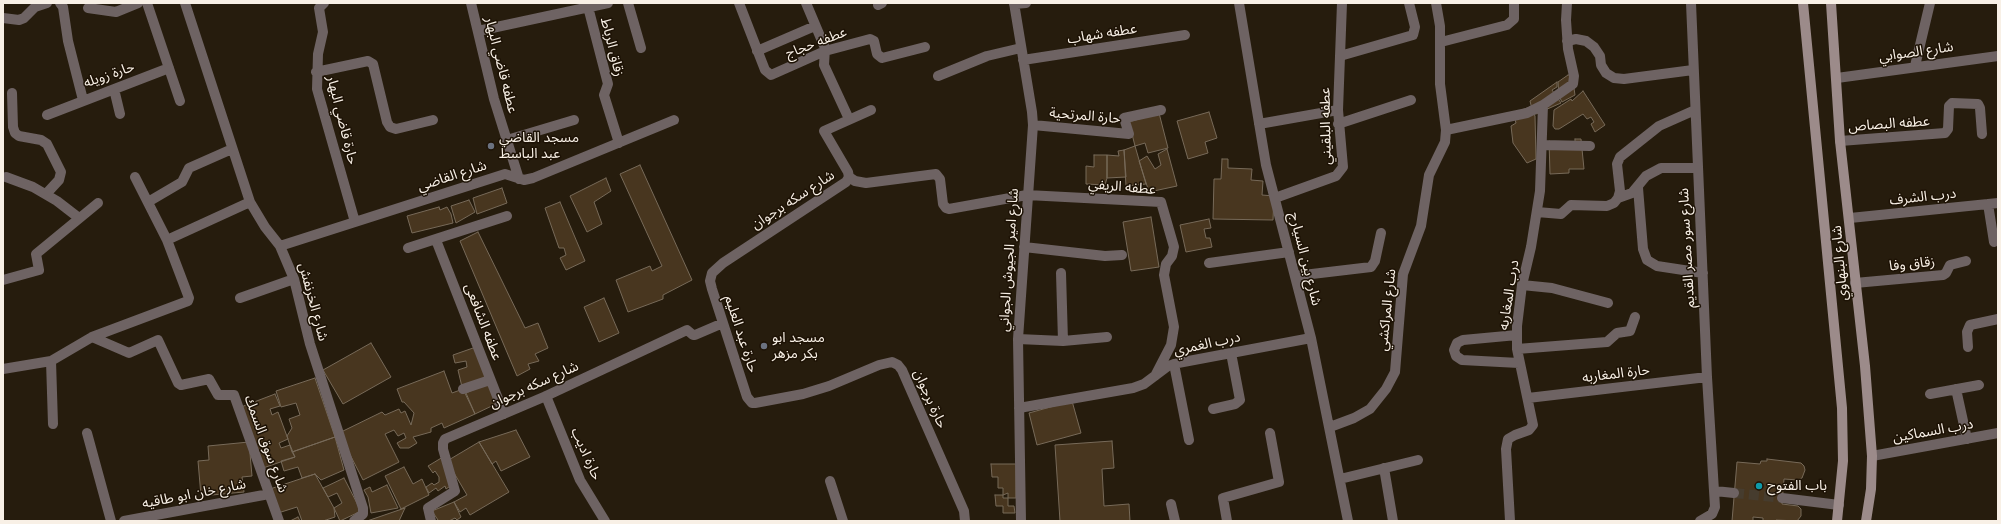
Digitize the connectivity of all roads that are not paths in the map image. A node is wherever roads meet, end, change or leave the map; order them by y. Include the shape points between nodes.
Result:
1 (48, 3) edge
2 (60, 3) edge
3 (138, 3) edge
4 (147, 3) edge
5 (184, 3) edge
6 (324, 3) edge
7 (471, 3) edge
8 (608, 3) edge
9 (628, 3) edge
10 (739, 3) edge
11 (806, 3) edge
12 (1026, 3) edge
13 (1239, 3) edge
14 (1342, 3) edge
15 (1409, 3) edge
16 (1436, 3) edge
17 (1514, 3) edge
18 (1567, 3) edge
19 (1691, 3) edge
20 (1803, 3) edge
21 (1831, 3) edge
22 (1930, 3) edge
23 (1014, 4) edge
24 (587, 5) edge
25 (88, 8) dead end
26 (3, 18) edge
27 (815, 26) junction
28 (478, 31) junction
29 (1185, 35) dead end
30 (1567, 41) junction
31 (1440, 42) junction
32 (925, 47) dead end
33 (641, 48) dead end
34 (1022, 48) junction
35 (757, 51) junction
36 (825, 51) junction
37 (1340, 56) junction
38 (1998, 56) edge
39 (1024, 60) junction
40 (1915, 66) junction
41 (169, 68) junction
42 (1693, 70) junction
43 (316, 72) junction
44 (938, 76) dead end
45 (1837, 78) junction
46 (114, 89) junction
47 (12, 93) dead end
48 (83, 100) junction
49 (1411, 100) dead end
50 (180, 101) dead end
51 (1543, 105) junction
52 (871, 110) dead end
53 (1161, 110) dead end
54 (1338, 110) junction
55 (1695, 110) junction
56 (120, 114) dead end
57 (47, 115) dead end
58 (850, 118) junction
59 (433, 120) dead end
60 (574, 120) dead end
61 (674, 120) dead end
62 (1259, 124) junction
63 (1338, 124) junction
64 (1033, 125) junction
65 (1446, 130) junction
66 (1982, 134) dead end
67 (507, 140) junction
68 (1840, 141) junction
69 (619, 143) junction
70 (1543, 145) junction
71 (1590, 146) dead end
72 (232, 149) junction
73 (1697, 168) junction
74 (6, 177) dead end
75 (135, 177) dead end
76 (849, 177) junction
77 (519, 178) junction
78 (1638, 188) junction
79 (46, 194) junction
80 (1027, 195) junction
81 (1275, 198) junction
82 (1618, 198) junction
83 (148, 202) junction
84 (250, 202) junction
85 (98, 203) dead end
86 (1993, 204) edge
87 (1537, 212) junction
88 (507, 216) dead end
89 (79, 218) junction
90 (1850, 218) junction
91 (355, 222) junction
92 (1381, 233) dead end
93 (167, 240) junction
94 (436, 240) junction
95 (1994, 242) dead end
96 (280, 246) junction
97 (1024, 247) junction
98 (408, 248) dead end
99 (1289, 252) junction
100 (1122, 255) dead end
101 (1966, 261) dead end
102 (1209, 263) dead end
103 (712, 273) joint
104 (1061, 273) dead end
105 (1702, 273) junction
106 (1295, 276) junction
107 (294, 279) junction
108 (3, 280) edge
109 (1855, 284) junction
110 (1522, 285) junction
111 (240, 298) dead end
112 (1608, 303) dead end
113 (1635, 318) dead end
114 (1998, 318) edge
115 (723, 323) junction
116 (1517, 335) junction
117 (92, 337) junction
118 (1107, 337) dead end
119 (1311, 338) junction
120 (1018, 339) junction
121 (1063, 341) junction
122 (1968, 347) dead end
123 (1517, 349) junction
124 (1231, 353) junction
125 (51, 361) junction
126 (1519, 363) junction
127 (1174, 364) junction
128 (3, 369) edge
129 (1155, 376) junction
130 (1707, 377) junction
131 (490, 380) junction
132 (1979, 385) dead end
133 (463, 389) dead end
134 (1956, 389) junction
135 (1930, 394) dead end
136 (546, 396) junction
137 (1528, 398) junction
138 (752, 402) joint
139 (1019, 408) junction
140 (1213, 409) dead end
141 (504, 414) junction
142 (53, 424) dead end
143 (1330, 427) junction
144 (87, 433) dead end
145 (1270, 433) dead end
146 (1998, 433) edge
147 (1967, 439) junction
148 (1189, 440) dead end
149 (1872, 456) junction
150 (1418, 460) dead end
151 (1384, 468) junction
152 (1340, 478) junction
153 (830, 481) dead end
154 (1715, 491) junction
155 (1734, 493) tunnel mouth
156 (269, 494) junction
157 (1782, 498) tunnel mouth
158 (1171, 504) dead end
159 (1839, 505) junction
160 (111, 521) edge
161 (124, 521) edge
162 (279, 521) edge
163 (354, 521) edge
164 (431, 521) edge
165 (605, 521) edge
166 (843, 521) edge
167 (965, 521) edge
168 (1021, 521) edge
169 (1175, 521) edge
170 (1227, 521) edge
171 (1348, 521) edge
172 (1393, 521) edge
173 (1510, 521) edge
174 (1700, 521) edge
175 (1837, 521) edge
176 (1866, 521) edge

1 - 26 street via 35,7 19,20
2 - 48 street, حارة زويله
3 - 25 street via 116,12
4 - 41 street
5 - 72 street, شارع الخرنفش
6 - 43 street, حارة قاضي البهار via 319,8 323,32
7 - 28 street, عطفه قاضي البهار
8 - 24 street
9 - 33 street
10 - 35 street
11 - 27 street
12 - 23 street
13 - 62 street, شارع بين السيارج
14 - 37 street, عطفه البلقيني
15 - 37 street via 1415,27 1412,35
16 - 31 street, شارع المراكشي
17 - 31 street via 1514,19 1507,25
18 - 30 street
19 - 42 street, شارع سور مصر القديم
20 - 159 main road, شارع البنهاوي via 1842,408
21 - 45 main road, شارع البنهاوي
22 - 40 street
23 - 34 street, شارع امير الجيوش الجواني
24 - 28 street
24 - 69 street, زقاق الرباط via 608,84 604,95
27 - 35 street
27 - 36 street
28 - 67 street, عطفه قاضي البهار via 494,99
29 - 39 street, عطفه شهاب
30 - 42 street via 1586,41 1594,47 1606,73 1614,78 1624,79
30 - 51 street via 1574,76 1573,84
31 - 65 street, شارع المراكشي via 1440,84
32 - 36 street, عطفه حجاج via 882,58 877,54 874,41 870,40
34 - 39 street, شارع امير الجيوش الجواني
34 - 44 street via 987,56
35 - 36 street, عطفه حجاج via 767,74 776,74
36 - 58 street via 824,65
37 - 54 street, عطفه البلقيني
38 - 40 street, شارع الصوابي
39 - 64 street, شارع امير الجيوش الجواني
40 - 45 street, شارع الصوابي
41 - 46 street, حارة زويله
41 - 50 street
42 - 55 street, شارع سور مصر القديم
43 - 59 street via 368,61 373,64 386,122 390,127 396,129
43 - 91 street, حارة قاضي البهار via 321,105
45 - 68 main road, شارع البنهاوي
46 - 48 street, حارة زويله
46 - 56 street
47 - 79 street via 15,133 47,144 60,172 59,180
48 - 57 street
49 - 63 street
51 - 65 street via 1518,116
51 - 70 street, درب المغاربه
52 - 58 street
53 - 64 street, حارة المرتحية via 1124,118 1129,134
54 - 62 street
54 - 63 street, عطفه البلقيني
55 - 73 street, شارع سور مصر القديم
55 - 82 street via 1659,126 1620,156 1617,164 1620,191
58 - 76 street via 824,131
60 - 67 street
61 - 69 street, شارع القاضي
62 - 81 street, شارع بين السيارج
63 - 81 street, عطفه البلقيني via 1342,167 1340,172 1336,176
64 - 80 street, شارع امير الجيوش الجواني
65 - 143 street, شارع المراكشي via 1445,142 1429,176 1421,226 1403,274 1395,372 1386,389 1370,409
66 - 68 street, عطفه البصاص via 1978,104 1952,103 1949,106 1948,129 1945,133
67 - 77 street, عطفه قاضي البهار
68 - 90 main road, شارع البنهاوي
69 - 77 street, شارع القاضي via 533,178
70 - 71 street
70 - 87 street, درب المغاربه
72 - 83 street via 189,168 182,182
72 - 84 street, شارع الخرنفش
73 - 78 street via 1661,168 1646,176
73 - 105 street, شارع سور مصر القديم
74 - 79 street
75 - 83 street
76 - 80 street, عطفه الريفي via 861,183 871,183 936,174 940,179 943,204 949,209
76 - 103 street, شارع سكه برجوان via 846,182 723,263
77 - 91 street, شارع القاضي via 505,174
78 - 82 street
78 - 105 street via 1643,249 1647,260 1657,266
79 - 89 street
80 - 97 street, شارع امير الجيوش الجواني
80 - 129 street, عطفه الريفي via 1158,201 1164,208 1174,247 1164,274 1174,318 1174,336
81 - 99 street, شارع بين السيارج
82 - 87 street via 1607,206 1571,205 1561,214
83 - 93 street
84 - 93 street
84 - 96 street, شارع الخرنفش
85 - 89 street
86 - 90 street, درب الشرف
86 - 95 street
87 - 110 street, درب المغاربه
88 - 94 street
89 - 108 street via 36,254 39,270
90 - 109 main road, شارع البنهاوي
91 - 96 street, شارع القاضي
92 - 106 street via 1375,261 1370,267
93 - 117 street via 188,301
94 - 98 street
94 - 131 street, عطفه الشافعى
96 - 107 street, شارع الخرنفش
97 - 100 street via 1105,256
97 - 120 street, شارع امير الجيوش الجواني
99 - 102 street
99 - 106 street, شارع بين السيارج
101 - 109 street, زقاق وفا via 1950,265 1943,275
103 - 115 street, حارة عبد العليم via 710,281
104 - 121 street
105 - 130 street, شارع سور مصر القديم
106 - 119 street, شارع بين السيارج
107 - 111 street
107 - 163 street, شارع الخرنفش via 310,344 363,508 363,514
109 - 149 main road, شارع البنهاوي
110 - 112 street via 1566,291
110 - 116 street, درب المغاربه
113 - 123 street via 1631,330 1618,333 1607,342
114 - 122 street via 1970,325 1967,332
115 - 136 street, شارع سكه برجوان via 693,336 687,330
115 - 138 street, حارة عبد العليم via 747,397
116 - 123 street, درب المغاربه
116 - 126 street via 1463,340 1457,343 1454,350 1456,356 1462,360
117 - 125 street
117 - 156 street, شارع سوق السمك via 130,353 158,340 178,383 181,385 209,379 218,395 234,395
118 - 121 street
119 - 124 street, درب الغمري
119 - 143 street, شارع بين السيارج
120 - 121 street
120 - 139 street, شارع امير الجيوش الجواني
123 - 126 street, درب المغاربه
124 - 127 street, درب الغمري
124 - 140 street via 1240,400 1235,404
125 - 128 street
125 - 142 street
126 - 137 street, درب المغاربه
127 - 129 street, درب الغمري
127 - 148 street
129 - 139 street, درب الغمري via 1133,388
130 - 137 street, حارة المغاربه
130 - 154 street, شارع سور مصر القديم
131 - 133 street
131 - 141 street, عطفه الشافعى
132 - 134 street
134 - 135 street
134 - 147 street
136 - 141 street, شارع سكه برجوان
136 - 165 street, حارة اديب via 580,480
137 - 173 street, درب المغاربه via 1532,417 1531,428 1511,436 1506,449
138 - 167 street, حارة برجوان via 803,394 887,362 898,365 964,511
139 - 168 street, شارع امير الجيوش الجواني
141 - 164 street, شارع سكه برجوان via 445,439 443,449 455,492 428,508
143 - 152 street, شارع بين السيارج
144 - 160 street
145 - 170 street via 1279,482 1223,498
146 - 147 street, درب السماكين
147 - 149 street, درب السماكين
149 - 176 main road, شارع البنهاوي via 1871,489
150 - 151 street
151 - 152 street
151 - 172 street
152 - 171 street, شارع بين السيارج
153 - 166 street
154 - 155 street
154 - 174 street, شارع سور مصر القديم via 1715,507 1712,514
156 - 161 street, شارع خان ابو طاقيه
156 - 162 street, شارع سوق السمك
157 - 159 street
158 - 169 street
159 - 175 main road, شارع البنهاوي

